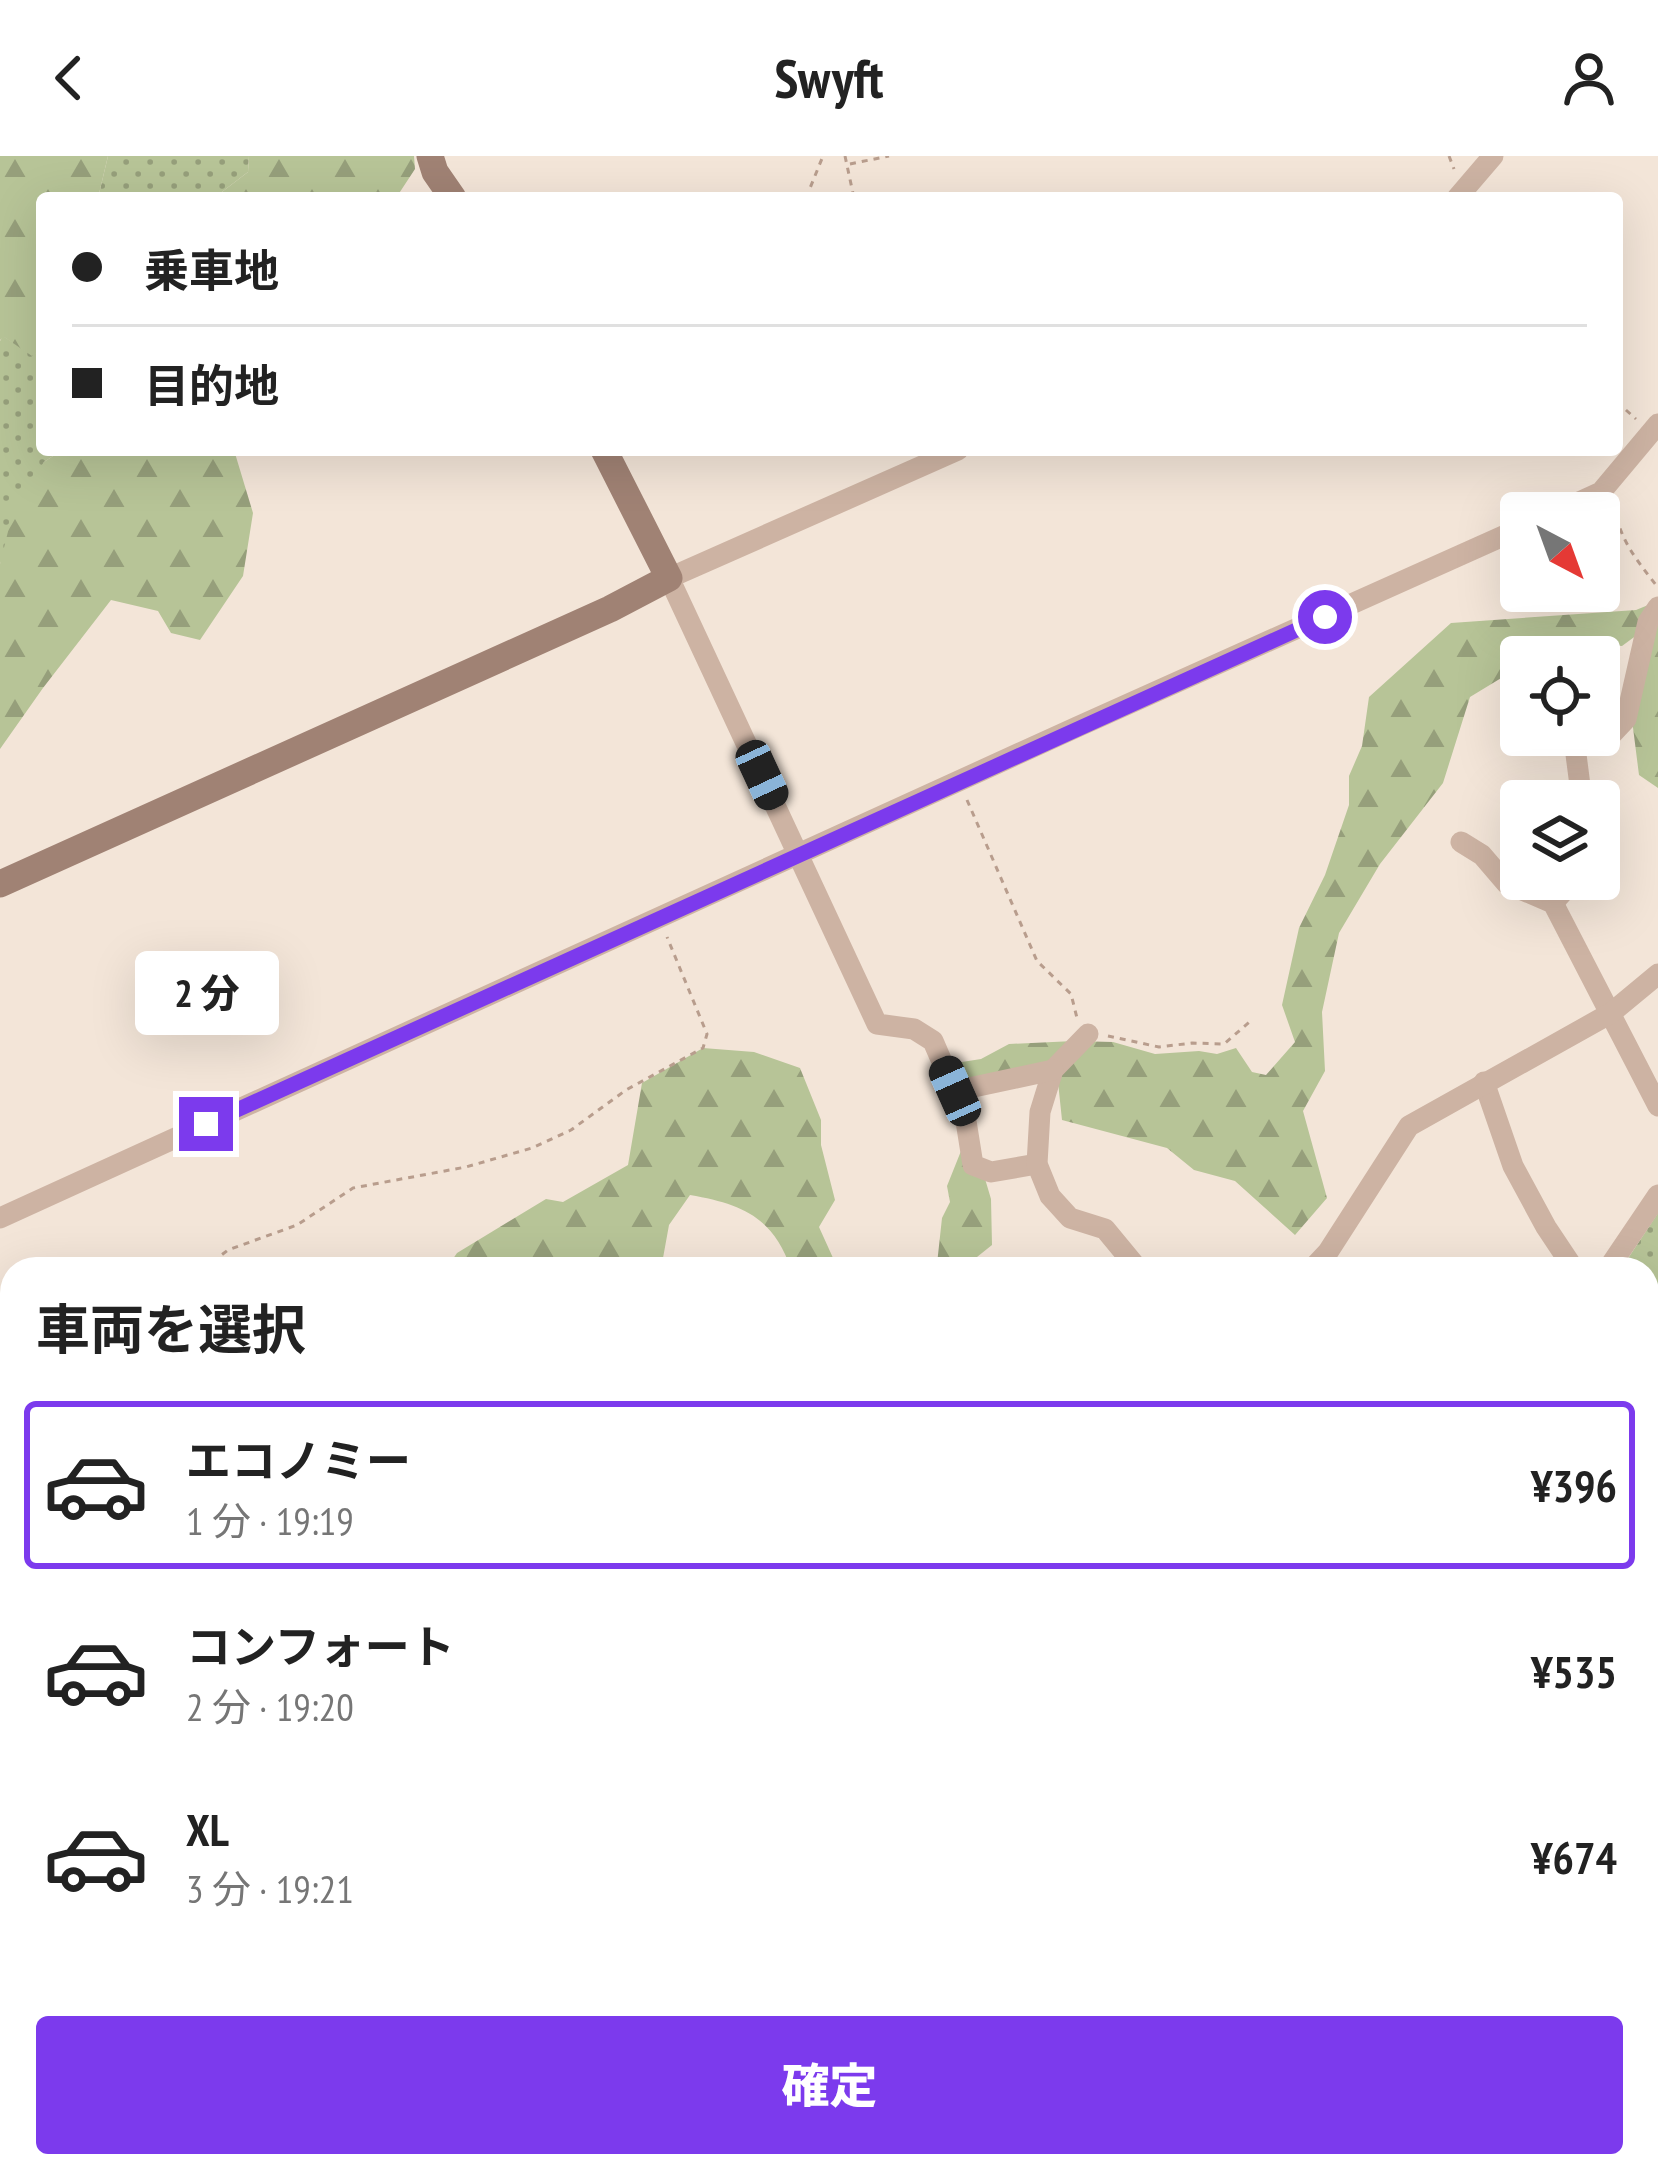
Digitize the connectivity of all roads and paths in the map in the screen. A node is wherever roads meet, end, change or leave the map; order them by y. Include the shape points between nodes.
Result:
1 (430, 156) edge
2 (823, 156) edge
3 (845, 156) edge
4 (889, 156) edge
5 (1493, 156) edge
6 (848, 165) junction
7 (449, 192) edge
8 (808, 192) edge
9 (853, 192) edge
10 (1462, 192) edge
11 (1623, 406) edge
12 (1654, 428) edge
13 (607, 456) edge
14 (944, 456) edge
15 (1616, 473) junction
16 (1601, 492) edge
17 (1500, 537) edge
18 (669, 578) junction
19 (1658, 587) edge
20 (1658, 607) edge
21 (1579, 780) edge
22 (959, 782) junction
23 (1461, 842) dead end
24 (799, 854) junction
25 (0, 884) edge
26 (1555, 900) edge
27 (1552, 903) junction
28 (659, 919) junction
29 (1658, 974) edge
30 (1611, 1013) junction
31 (1253, 1019) dead end
32 (1088, 1034) junction
33 (1053, 1070) junction
34 (1484, 1082) junction
35 (955, 1091) junction
36 (1658, 1106) edge
37 (1036, 1164) junction
38 (1658, 1195) edge
39 (0, 1218) edge
40 (219, 1257) edge
41 (1128, 1257) edge
42 (1323, 1257) edge
43 (1566, 1257) edge
44 (1616, 1257) edge

1 - 7 street
2 - 8 path
3 - 6 path
4 - 6 path
5 - 10 street
6 - 9 path
11 - 12 path
12 - 15 street
13 - 18 street
14 - 18 street
15 - 16 street
15 - 19 path via 1618,529
17 - 22 street
18 - 24 street
18 - 25 street
20 - 21 street via 1626,719 1610,736 1574,739
22 - 24 street
22 - 32 path via 1037,961 1071,994
23 - 27 street via 1506,883
24 - 28 street
24 - 35 street via 877,1024 933,1041
26 - 27 street
27 - 30 street
28 - 39 street
28 - 40 path via 707,1034 703,1048 532,1148 353,1188 297,1225
29 - 30 street
30 - 34 street
30 - 36 street
31 - 32 path via 1224,1044 1159,1047
32 - 33 street
33 - 35 street
33 - 37 street
34 - 42 street via 1409,1126
34 - 43 street via 1513,1166
35 - 37 street via 973,1165 991,1172
37 - 41 street via 1070,1218 1106,1229
38 - 44 street

